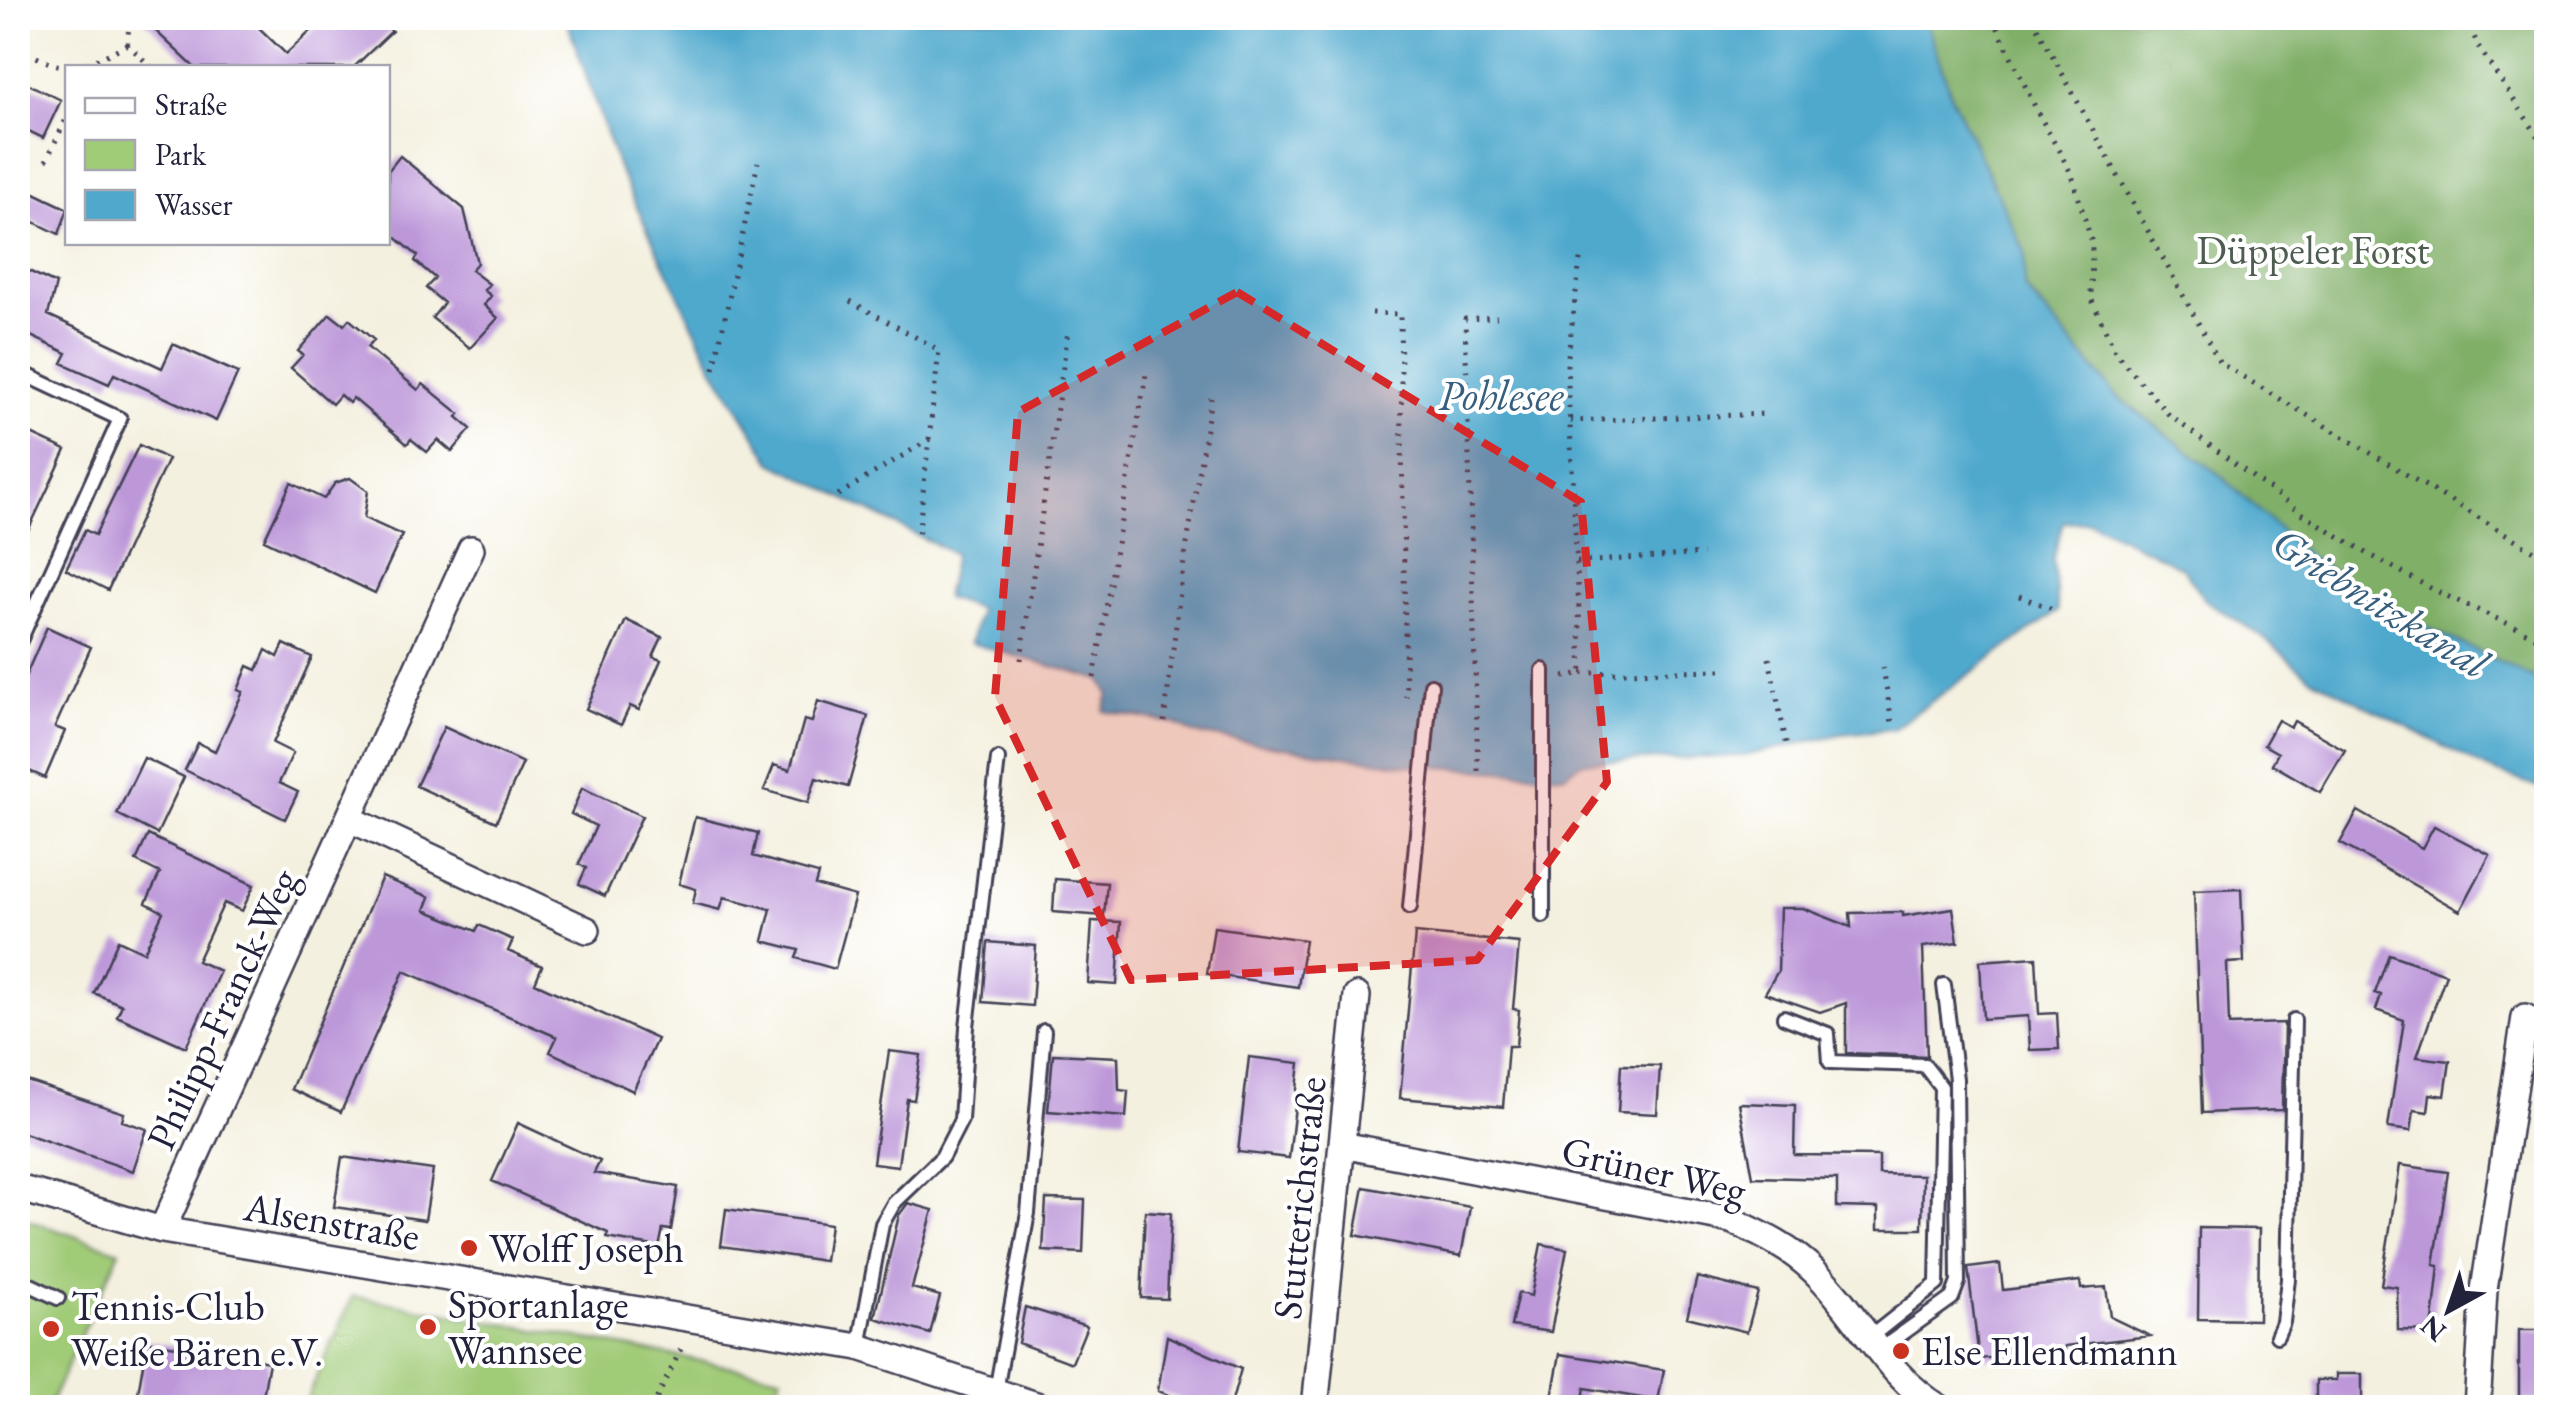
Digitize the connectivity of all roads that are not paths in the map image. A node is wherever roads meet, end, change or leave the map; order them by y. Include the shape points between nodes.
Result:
1 (18, 371) edge
2 (471, 549) dead end
3 (18, 644) edge
4 (1542, 670) dead end
5 (1431, 684) dead end
6 (998, 759) dead end
7 (350, 819) junction
8 (1410, 907) dead end
9 (1543, 916) dead end
10 (587, 930) dead end
11 (1944, 986) dead end
12 (1356, 996) dead end
13 (2526, 1017) dead end
14 (1784, 1018) dead end
15 (2294, 1020) dead end
16 (1044, 1031) dead end
17 (1342, 1144) junction
18 (18, 1188) edge
19 (162, 1230) junction
20 (18, 1279) edge
21 (58, 1298) dead end
22 (2277, 1336) dead end
23 (859, 1346) junction
24 (1873, 1346) junction
25 (996, 1392) junction
26 (1046, 1408) edge
27 (1316, 1408) edge
28 (1940, 1408) edge
29 (2476, 1408) edge

1 - 3 lane via 120,418
2 - 7 street, Philipp-Franck-Weg
4 - 9 lane
5 - 8 lane
6 - 23 lane via 961,1120 942,1157 894,1203 882,1224
7 - 10 street
7 - 19 street, Philipp-Franck-Weg
11 - 24 lane via 1956,1080 1958,1282 1952,1298
12 - 17 street, Stutterichstraße
13 - 29 street via 2484,1290
14 - 24 lane via 1828,1034 1830,1062 1924,1065 1941,1088 1937,1284
15 - 22 lane via 2288,1279
16 - 25 lane via 1028,1214
17 - 24 street, Grüner Weg via 1730,1220 1778,1242 1817,1273
17 - 27 street, Stutterichstraße
18 - 19 street, Alsenstraße
19 - 23 street, Alsenstraße
20 - 21 lane
23 - 25 street, Alsenstraße
24 - 28 street, Grüner Weg
25 - 26 street, Alsenstraße

